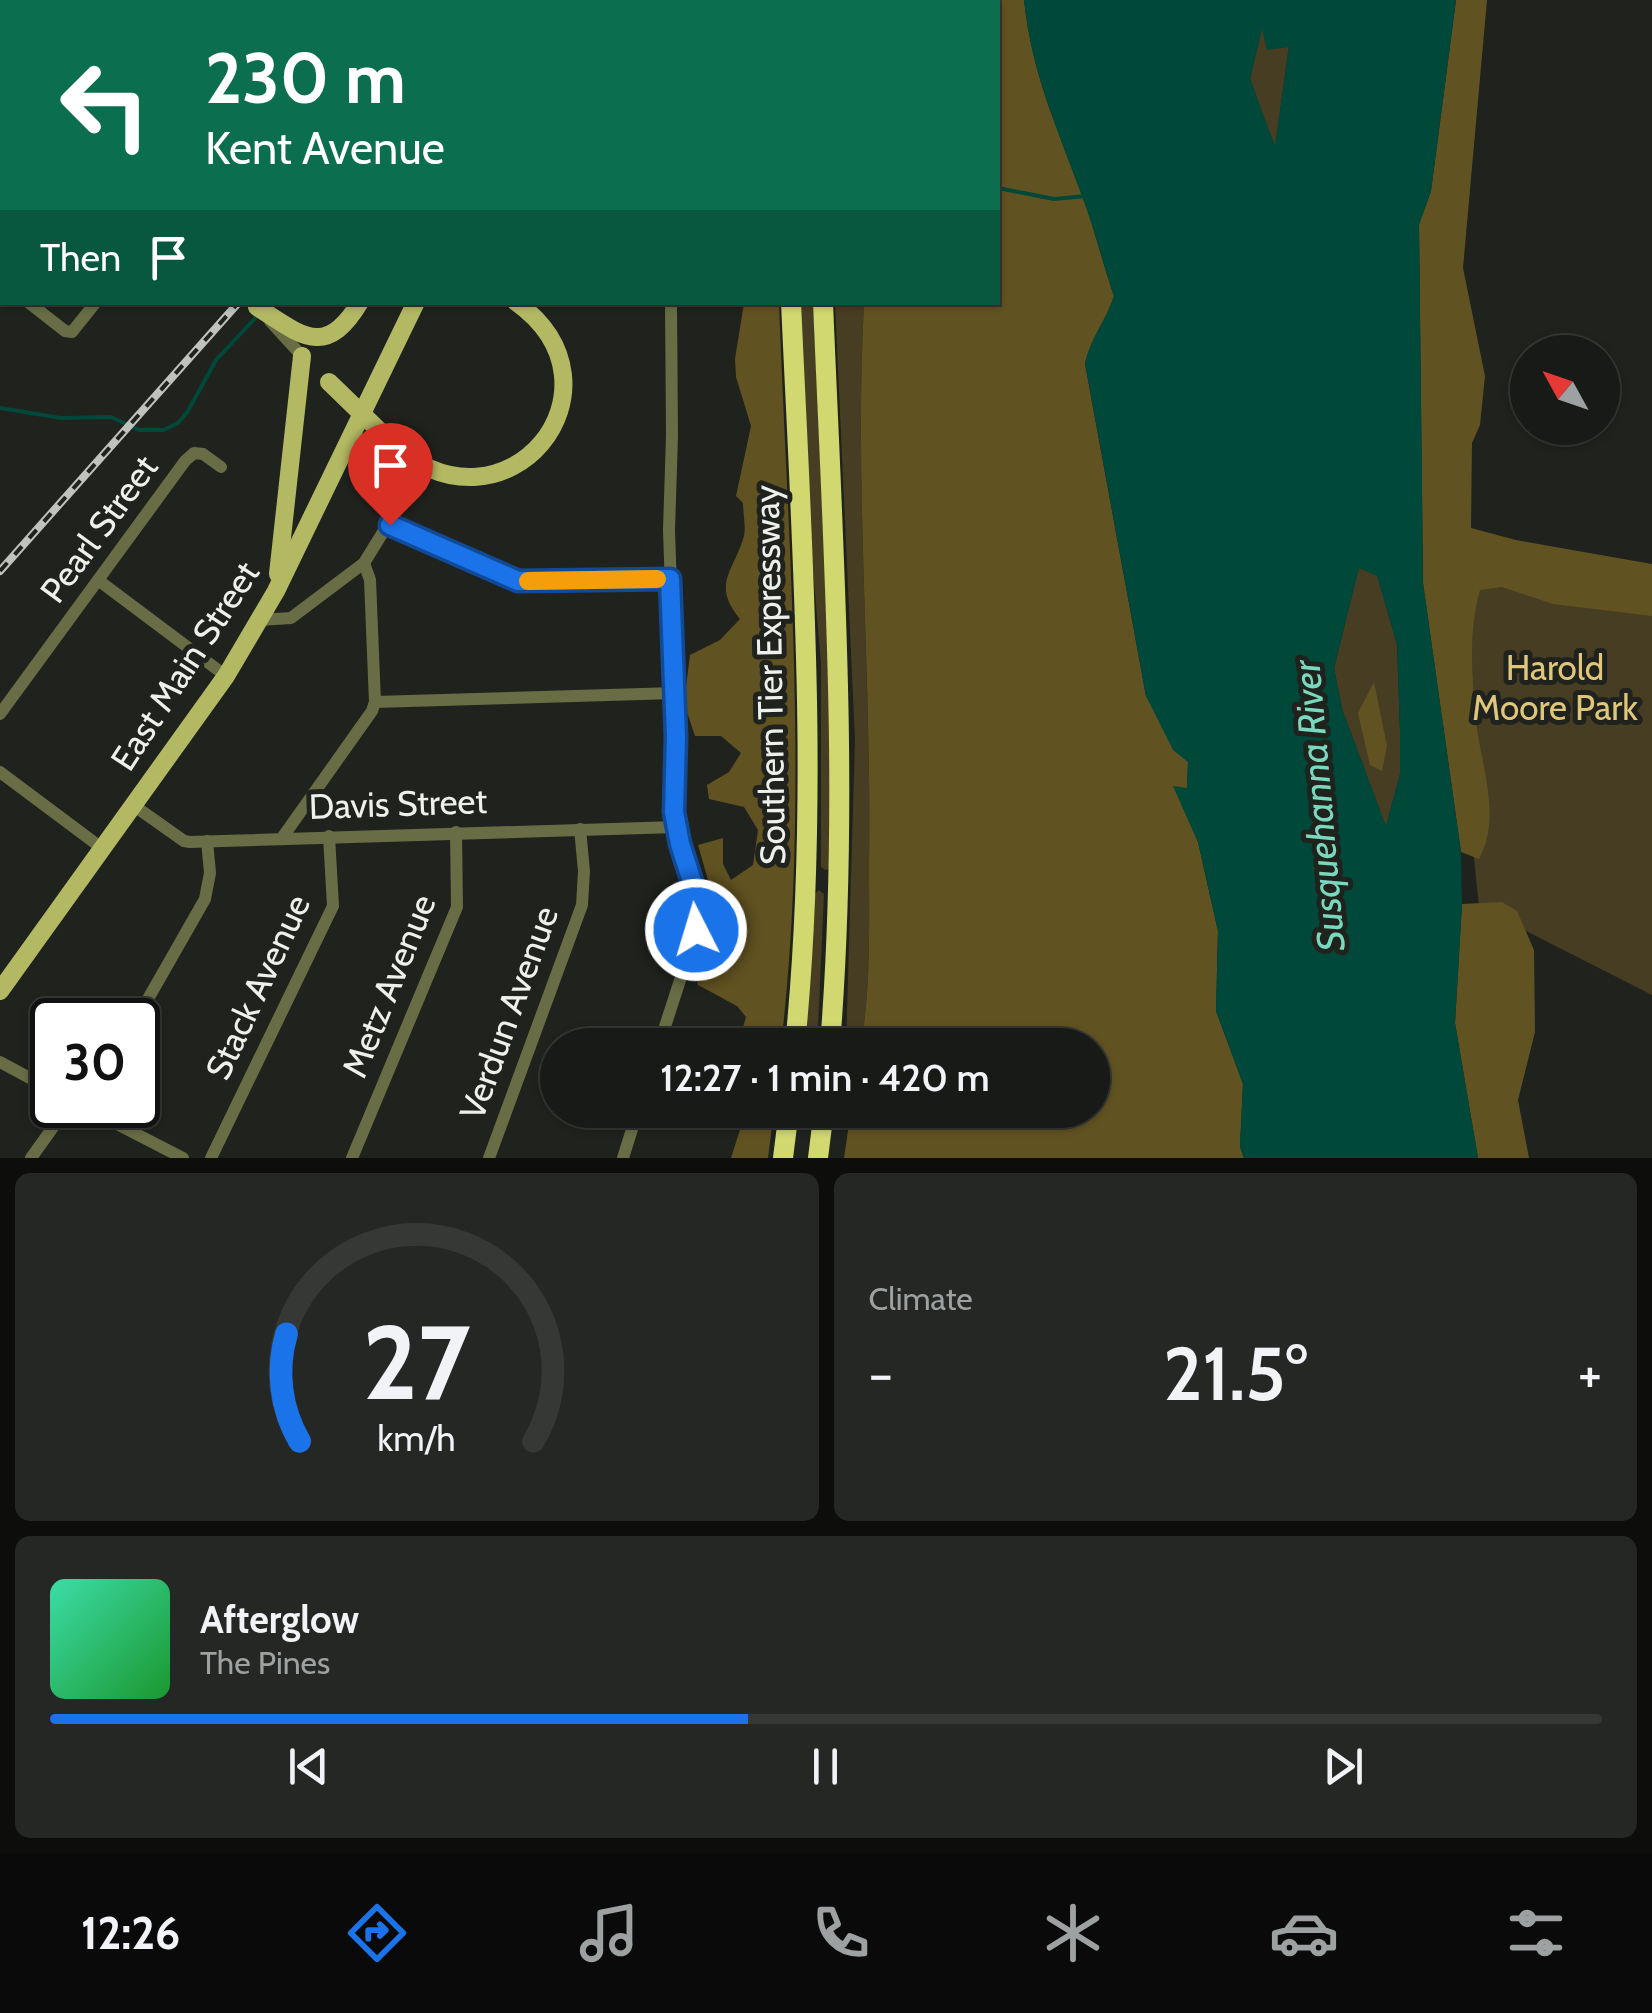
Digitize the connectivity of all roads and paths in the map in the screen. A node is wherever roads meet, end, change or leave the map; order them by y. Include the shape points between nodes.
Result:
1 (32, 305) edge
2 (94, 305) edge
3 (255, 305) edge
4 (358, 305) edge
5 (417, 305) edge
6 (519, 305) edge
7 (670, 305) edge
8 (791, 305) edge
9 (822, 305) edge
10 (286, 332) junction
11 (302, 356) junction
12 (221, 467) dead end
13 (409, 490) dead end
14 (390, 525) junction
15 (364, 563) junction
16 (670, 579) junction
17 (98, 580) junction
18 (276, 591) junction
19 (259, 620) junction
20 (226, 676) junction
21 (675, 694) junction
22 (376, 702) junction
23 (0, 714) edge
24 (0, 772) edge
25 (133, 806) junction
26 (676, 827) junction
27 (580, 829) junction
28 (456, 832) junction
29 (330, 836) junction
30 (282, 838) junction
31 (207, 841) junction
32 (103, 848) junction
33 (0, 990) edge
34 (149, 998) edge
35 (664, 1028) edge
36 (796, 1028) edge
37 (831, 1028) edge
38 (0, 1062) edge
39 (30, 1078) edge
40 (53, 1128) edge
41 (124, 1128) edge
42 (632, 1128) edge
43 (786, 1128) edge
44 (822, 1128) edge
45 (176, 1157) edge
46 (31, 1158) edge
47 (212, 1158) edge
48 (352, 1158) edge
49 (489, 1158) edge
50 (623, 1158) edge
51 (782, 1158) edge
52 (818, 1158) edge

1 - 2 street via 72,332
3 - 10 main road
4 - 10 main road via 329,337
5 - 18 main road, East Main Street
6 - 11 main road, bridge via 549,334 563,372 558,412 539,447 508,469 463,478 427,468 392,444
7 - 16 street
8 - 36 highway, Southern Tier Expressway via 809,727
9 - 37 highway, Southern Tier Expressway via 842,767
10 - 11 street
11 - 18 main road
12 - 17 street, Pearl Street via 194,453
13 - 14 street
14 - 15 street
14 - 16 street via 518,581
15 - 19 street via 291,618
15 - 22 street
16 - 21 street
17 - 20 street
17 - 23 street, Pearl Street
18 - 19 main road, East Main Street
19 - 20 main road, East Main Street
20 - 25 main road, East Main Street
21 - 22 street
21 - 26 street
22 - 30 street
24 - 32 street
25 - 31 street, Davis Street via 184,841
25 - 32 main road, East Main Street
26 - 27 street, Davis Street
26 - 35 street via 698,912
27 - 28 street, Davis Street
27 - 49 street, Verdun Avenue via 582,905
28 - 29 street, Davis Street
28 - 48 street, Metz Avenue via 457,907
29 - 30 street, Davis Street
29 - 47 street, Stack Avenue via 333,906
30 - 31 street, Davis Street
31 - 34 street via 205,899
32 - 33 main road, East Main Street
38 - 39 street
40 - 46 street
41 - 45 street
42 - 50 street
43 - 51 highway
44 - 52 highway

